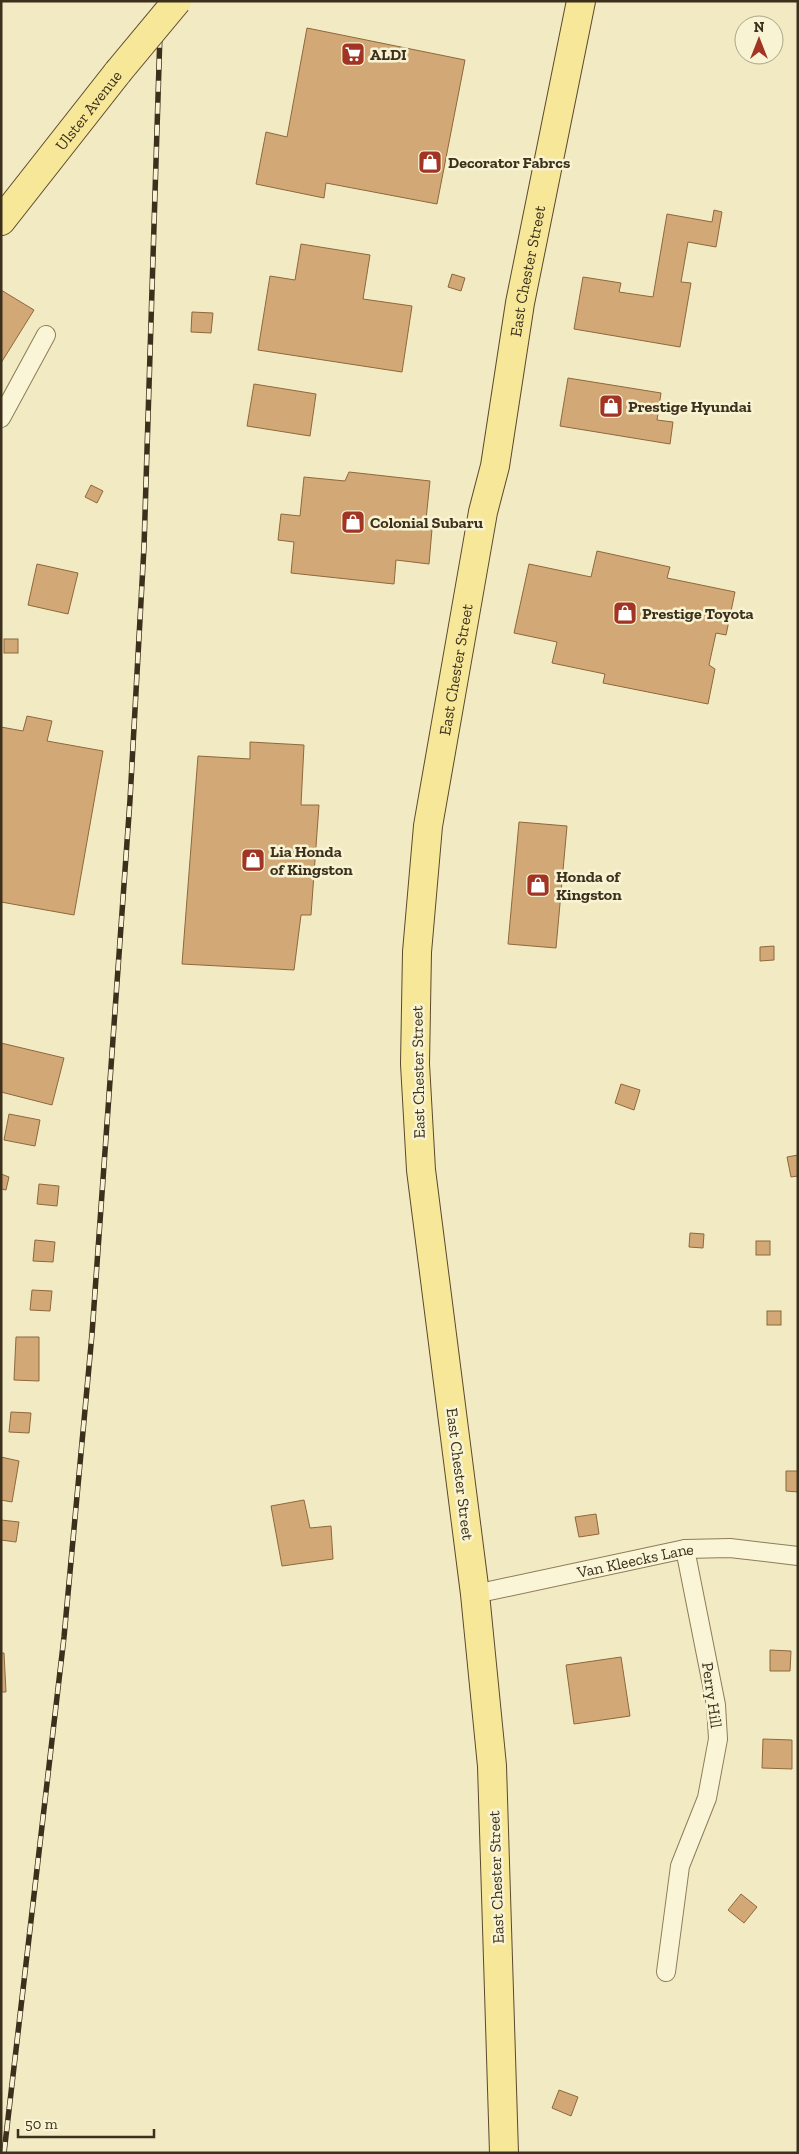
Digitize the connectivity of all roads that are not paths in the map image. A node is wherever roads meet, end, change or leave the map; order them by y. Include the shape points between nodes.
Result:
1 (177, 1) edge
2 (581, 1) edge
3 (1, 221) edge
4 (46, 334) dead end
5 (1, 418) edge
6 (685, 1549) junction
7 (798, 1556) edge
8 (475, 1594) junction
9 (666, 1972) dead end
10 (504, 2153) edge

1 - 3 main road, Ulster Avenue, bridge
2 - 8 main road, East Chester Street via 520,303 495,466 483,512 430,817 417,952 415,1064 421,1170
4 - 5 street
6 - 7 street, Van Kleecks Lane via 730,1548
6 - 8 street, Van Kleecks Lane
6 - 9 street, Perry Hill via 716,1705 718,1740 707,1798 680,1866
8 - 10 main road, East Chester Street via 492,1766

